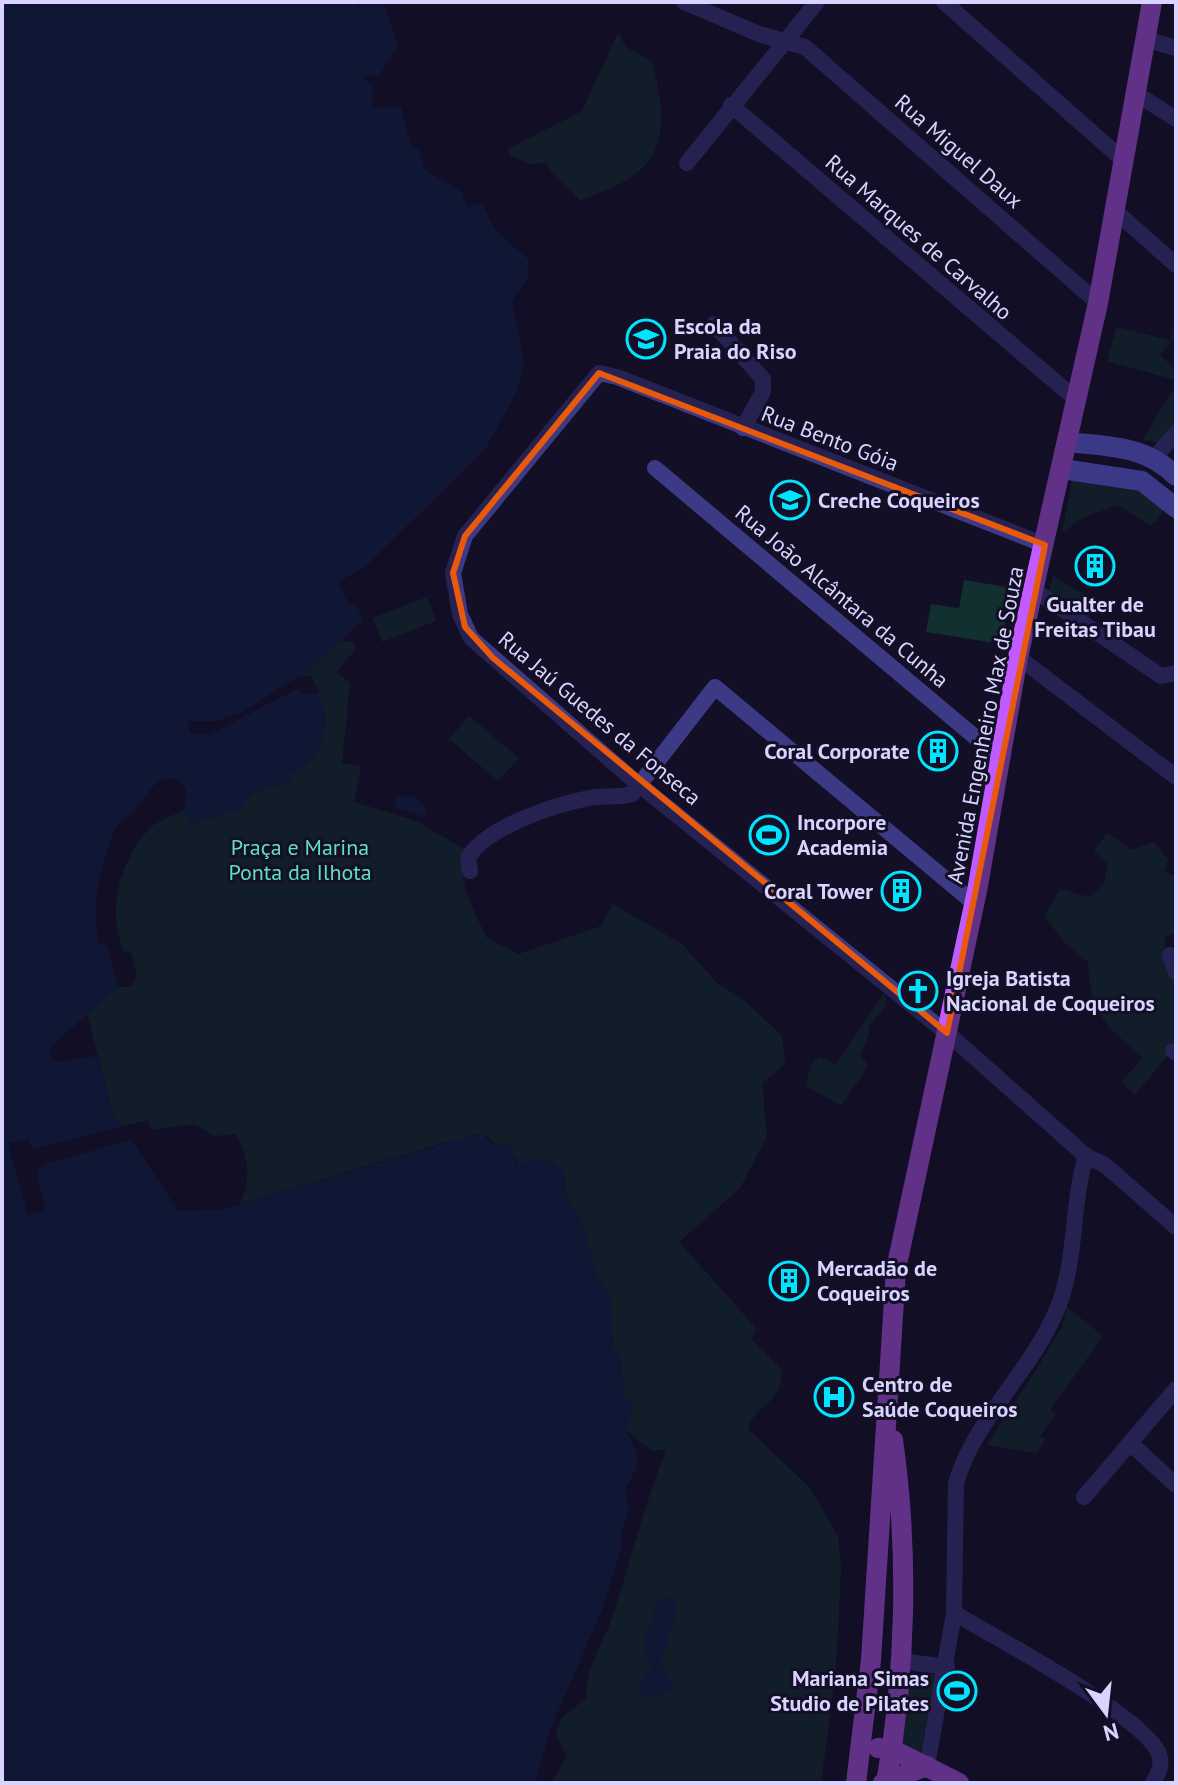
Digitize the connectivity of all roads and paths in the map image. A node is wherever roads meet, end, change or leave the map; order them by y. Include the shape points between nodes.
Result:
1 (684, 2) edge
2 (817, 2) edge
3 (944, 2) edge
4 (1152, 2) edge
5 (785, 40) junction
6 (1148, 40) junction
7 (1176, 48) edge
8 (1135, 93) junction
9 (731, 105) junction
10 (1176, 119) edge
11 (1122, 159) junction
12 (687, 163) dead end
13 (1113, 209) junction
14 (1176, 265) edge
15 (1098, 303) junction
16 (714, 324) dead end
17 (599, 373) joint
18 (1078, 401) junction
19 (743, 428) junction
20 (1176, 433) edge
21 (1069, 442) junction
22 (1155, 457) junction
23 (655, 468) dead end
24 (1062, 469) junction
25 (1176, 476) edge
26 (1142, 481) junction
27 (1176, 508) edge
28 (1045, 545) junction
29 (1034, 590) junction
30 (1018, 657) junction
31 (1176, 673) edge
32 (1000, 758) junction
33 (1176, 777) edge
34 (641, 782) junction
35 (470, 871) dead end
36 (974, 903) junction
37 (1170, 955) dead end
38 (1176, 972) edge
39 (947, 1033) junction
40 (1086, 1156) junction
41 (1176, 1227) edge
42 (1176, 1389) edge
43 (889, 1412) junction
44 (1130, 1443) junction
45 (1176, 1485) edge
46 (1084, 1497) dead end
47 (954, 1613) junction
48 (900, 1661) junction
49 (947, 1667) junction
50 (862, 1747) junction
51 (891, 1749) junction
52 (927, 1766) junction
53 (856, 1783) edge
54 (885, 1783) edge
55 (959, 1783) edge
56 (1153, 1783) edge

1 - 5 street, Rua Miguel Daux
2 - 5 street
3 - 11 street
4 - 6 main road, Avenida Engenheiro Max de Souza
5 - 9 street
5 - 15 street, Rua Miguel Daux via 805,47
6 - 7 street
6 - 8 main road, Avenida Engenheiro Max de Souza
8 - 10 street
8 - 11 main road, Avenida Engenheiro Max de Souza
9 - 12 street
9 - 18 street, Rua Marques de Carvalho
11 - 13 main road, Avenida Engenheiro Max de Souza
13 - 14 street
13 - 15 main road, Avenida Engenheiro Max de Souza
15 - 18 main road, Avenida Engenheiro Max de Souza
16 - 19 street via 763,379 763,392
17 - 19 street, Rua Bento Góia
17 - 34 street, Rua Jaú Guedes da Fonseca via 465,536 453,573 460,614 471,638
18 - 21 main road, Avenida Engenheiro Max de Souza
19 - 28 street, Rua Bento Góia
20 - 22 street
21 - 22 main road
21 - 24 main road, Avenida Engenheiro Max de Souza
22 - 25 main road
22 - 26 main road
23 - 32 street, Rua João Alcântara da Cunha
24 - 26 main road
24 - 28 main road, Avenida Engenheiro Max de Souza
26 - 27 main road
28 - 29 main road, Avenida Engenheiro Max de Souza
29 - 30 main road, Avenida Engenheiro Max de Souza
29 - 31 street via 1161,676
30 - 32 main road, Avenida Engenheiro Max de Souza
30 - 33 street
32 - 36 main road, Avenida Engenheiro Max de Souza
34 - 35 street via 628,796 574,802 489,835 468,858
34 - 36 street via 715,687
34 - 39 street, Rua Jaú Guedes da Fonseca
36 - 39 main road, Avenida Engenheiro Max de Souza
37 - 38 street
39 - 40 street, Rua Jaú Guedes da Fonseca
39 - 43 main road, Avenida Engenheiro Max de Souza via 896,1269
40 - 41 street, Rua Jaú Guedes da Fonseca via 1105,1165
40 - 47 street via 1059,1306 962,1462 956,1483
42 - 44 street
43 - 48 main road, Avenida Engenheiro Max de Souza via 898,1490
43 - 50 main road, Avenida Engenheiro Max de Souza via 879,1486
44 - 45 street
44 - 46 street
47 - 49 street
47 - 56 street via 1129,1722 1160,1757 1161,1769
48 - 49 street
48 - 51 main road, Avenida Engenheiro Max de Souza
49 - 52 street
50 - 51 main road
50 - 53 main road, Avenida Engenheiro Max de Souza
51 - 52 main road
51 - 54 main road, Avenida Engenheiro Max de Souza
52 - 54 main road
52 - 55 main road

